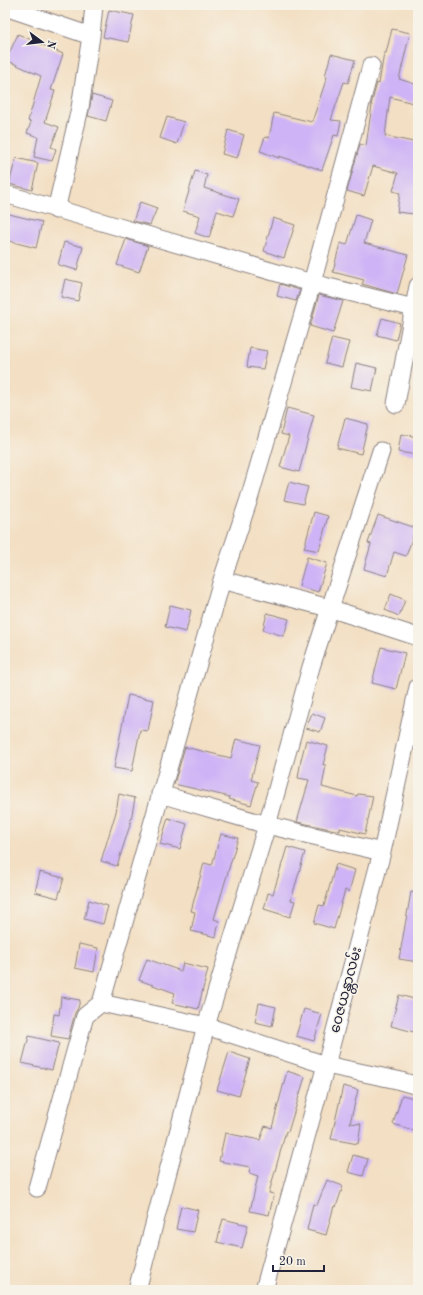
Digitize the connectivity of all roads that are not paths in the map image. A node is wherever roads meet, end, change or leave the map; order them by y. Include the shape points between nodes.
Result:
1 (94, 5) edge
2 (5, 7) edge
3 (91, 36) junction
4 (371, 66) dead end
5 (5, 194) edge
6 (56, 210) junction
7 (312, 283) junction
8 (418, 286) edge
9 (416, 308) edge
10 (396, 404) dead end
11 (381, 451) dead end
12 (222, 580) junction
13 (329, 608) junction
14 (418, 637) edge
15 (418, 687) edge
16 (160, 794) junction
17 (267, 825) junction
18 (382, 852) junction
19 (101, 1003) junction
20 (206, 1026) junction
21 (326, 1065) junction
22 (418, 1086) edge
23 (37, 1188) dead end
24 (137, 1290) edge
25 (264, 1290) edge

1 - 3 street
2 - 3 street
3 - 6 street via 80,108
4 - 7 street
5 - 6 street
6 - 7 street
7 - 9 street
7 - 12 street via 249,499
8 - 9 street
9 - 10 street
11 - 13 street
12 - 13 street
12 - 16 street
13 - 14 street
13 - 17 street
15 - 18 street, ဝေဇယန္တာလမ်း
16 - 17 street
16 - 19 street
17 - 18 street
17 - 20 street
18 - 21 street, ဝေဇယန္တာလမ်း
19 - 20 street
19 - 23 street via 85,1016
20 - 21 street
20 - 24 street
21 - 22 street
21 - 25 street, ဝေဇယန္တာလမ်း

